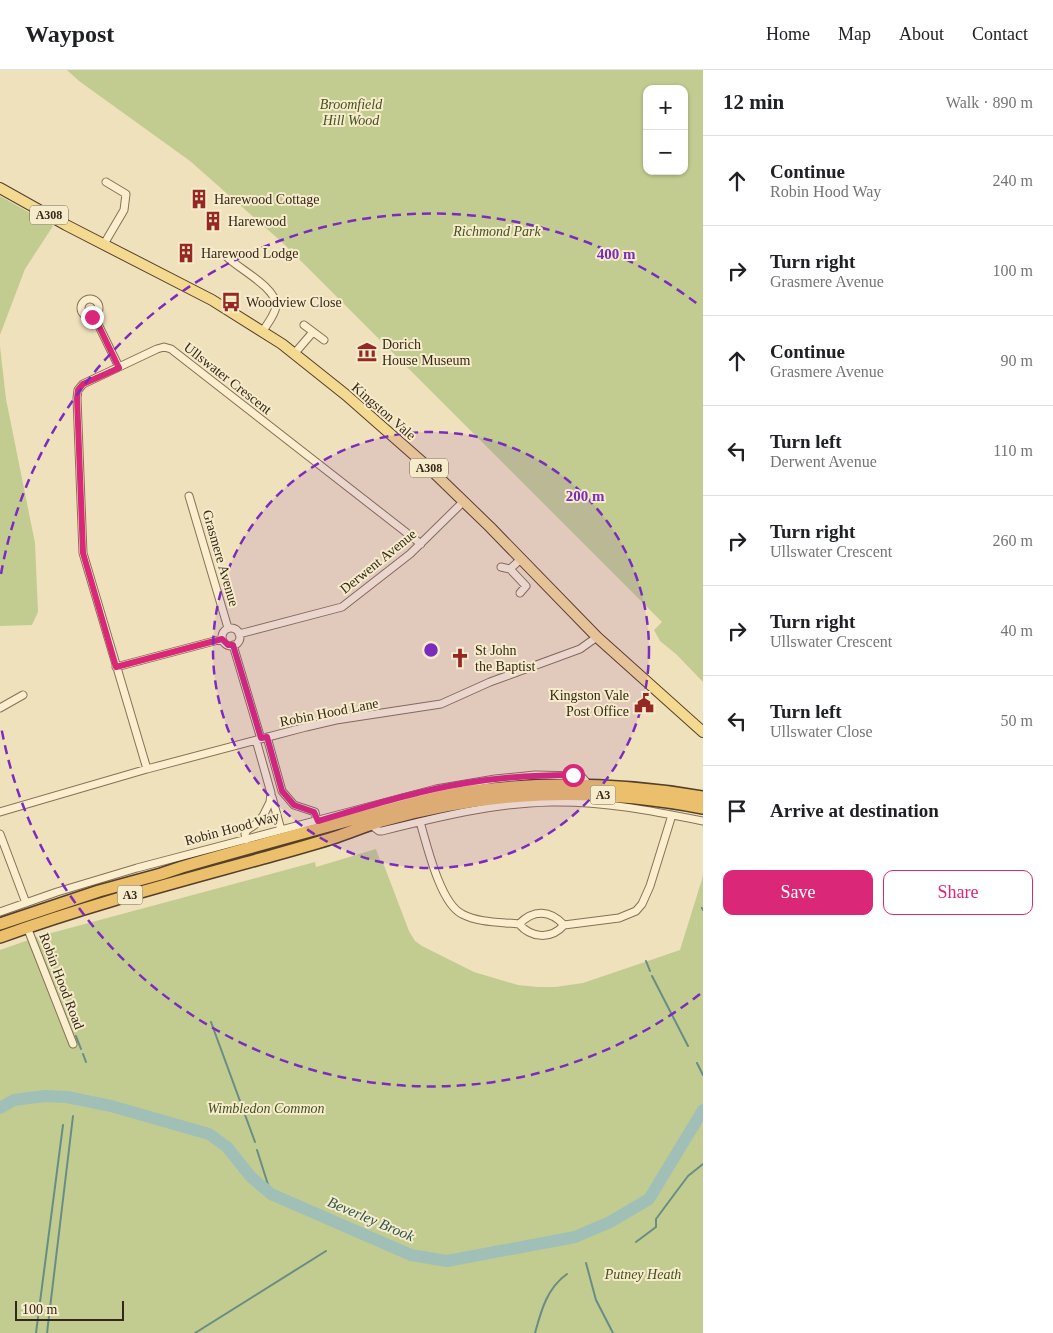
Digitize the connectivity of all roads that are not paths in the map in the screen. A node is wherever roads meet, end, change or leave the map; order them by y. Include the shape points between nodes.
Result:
1 (106, 182) dead end
2 (0, 188) edge
3 (101, 242) junction
4 (227, 257) dead end
5 (94, 316) dead end
6 (304, 325) dead end
7 (262, 331) junction
8 (313, 332) junction
9 (324, 340) dead end
10 (294, 354) junction
11 (119, 368) junction
12 (189, 496) dead end
13 (463, 502) junction
14 (421, 544) junction
15 (522, 559) junction
16 (501, 567) dead end
17 (510, 569) junction
18 (520, 592) dead end
19 (228, 628) junction
20 (239, 634) junction
21 (597, 637) junction
22 (222, 639) junction
23 (233, 645) junction
24 (116, 667) junction
25 (23, 695) dead end
26 (0, 708) edge
27 (703, 732) edge
28 (262, 738) junction
29 (147, 769) junction
30 (585, 780) junction
31 (271, 793) junction
32 (703, 797) edge
33 (703, 808) edge
34 (0, 812) edge
35 (672, 815) junction
36 (317, 819) junction
37 (703, 821) edge
38 (420, 822) junction
39 (371, 825) junction
40 (281, 828) junction
41 (0, 834) edge
42 (246, 840) junction
43 (26, 903) junction
44 (0, 912) edge
45 (0, 924) edge
46 (519, 924) junction
47 (564, 925) junction
48 (27, 927) junction
49 (0, 937) edge
50 (74, 1044) dead end

1 - 3 street via 126,194 124,210
2 - 3 main road, A308
3 - 7 main road, Kingston Vale / A308 via 188,287
4 - 7 street via 267,288 275,300 275,312
5 - 11 street
6 - 8 street
7 - 10 main road, Kingston Vale / A308
8 - 9 street
8 - 10 street
10 - 13 main road, Kingston Vale / A308 via 354,402
11 - 14 street, Ullswater Crescent via 157,349 171,349
11 - 24 street, Ullswater Crescent via 83,384 77,398 83,553
12 - 19 street, Grasmere Avenue
13 - 14 street, Derwent Avenue
13 - 15 main road, Kingston Vale / A308
14 - 20 street, Derwent Avenue via 342,607
15 - 17 street
15 - 21 main road, Kingston Vale / A308
16 - 17 street
17 - 18 street via 526,586
19 - 20 street
19 - 22 street
20 - 23 street via 239,640
21 - 27 main road, Kingston Vale / A308
21 - 28 street, Robin Hood Lane via 580,649 441,704 336,720
22 - 23 street
22 - 24 street
23 - 28 street
24 - 29 street, Ullswater Crescent
25 - 26 street
28 - 29 street, Robin Hood Lane
28 - 31 street
28 - 36 street via 282,791 294,805 314,812
29 - 34 street, Robin Hood Lane
30 - 32 highway, Robin Hood Way / A3
30 - 36 street, Robin Hood Way via 535,776 465,783
30 - 45 highway, Robin Hood Way / A3 via 470,791 415,803 182,866
31 - 40 street
31 - 42 street via 263,816 247,830
33 - 39 highway, A3 via 604,795 522,795 461,803
35 - 37 street
35 - 38 street via 615,806 552,802 504,805
35 - 47 street via 650,886 636,911 619,918
36 - 40 street, Robin Hood Way
38 - 39 street via 379,831
38 - 46 street via 441,886 452,906 471,918
39 - 48 highway, A3
40 - 42 street, Robin Hood Way
41 - 43 street
42 - 43 street, Robin Hood Way
43 - 44 street, Robin Hood Way
46 - 47 street via 525,917 548,914
46 - 47 street via 526,932 535,935 558,932
48 - 49 highway, A3
48 - 50 street, Robin Hood Road

